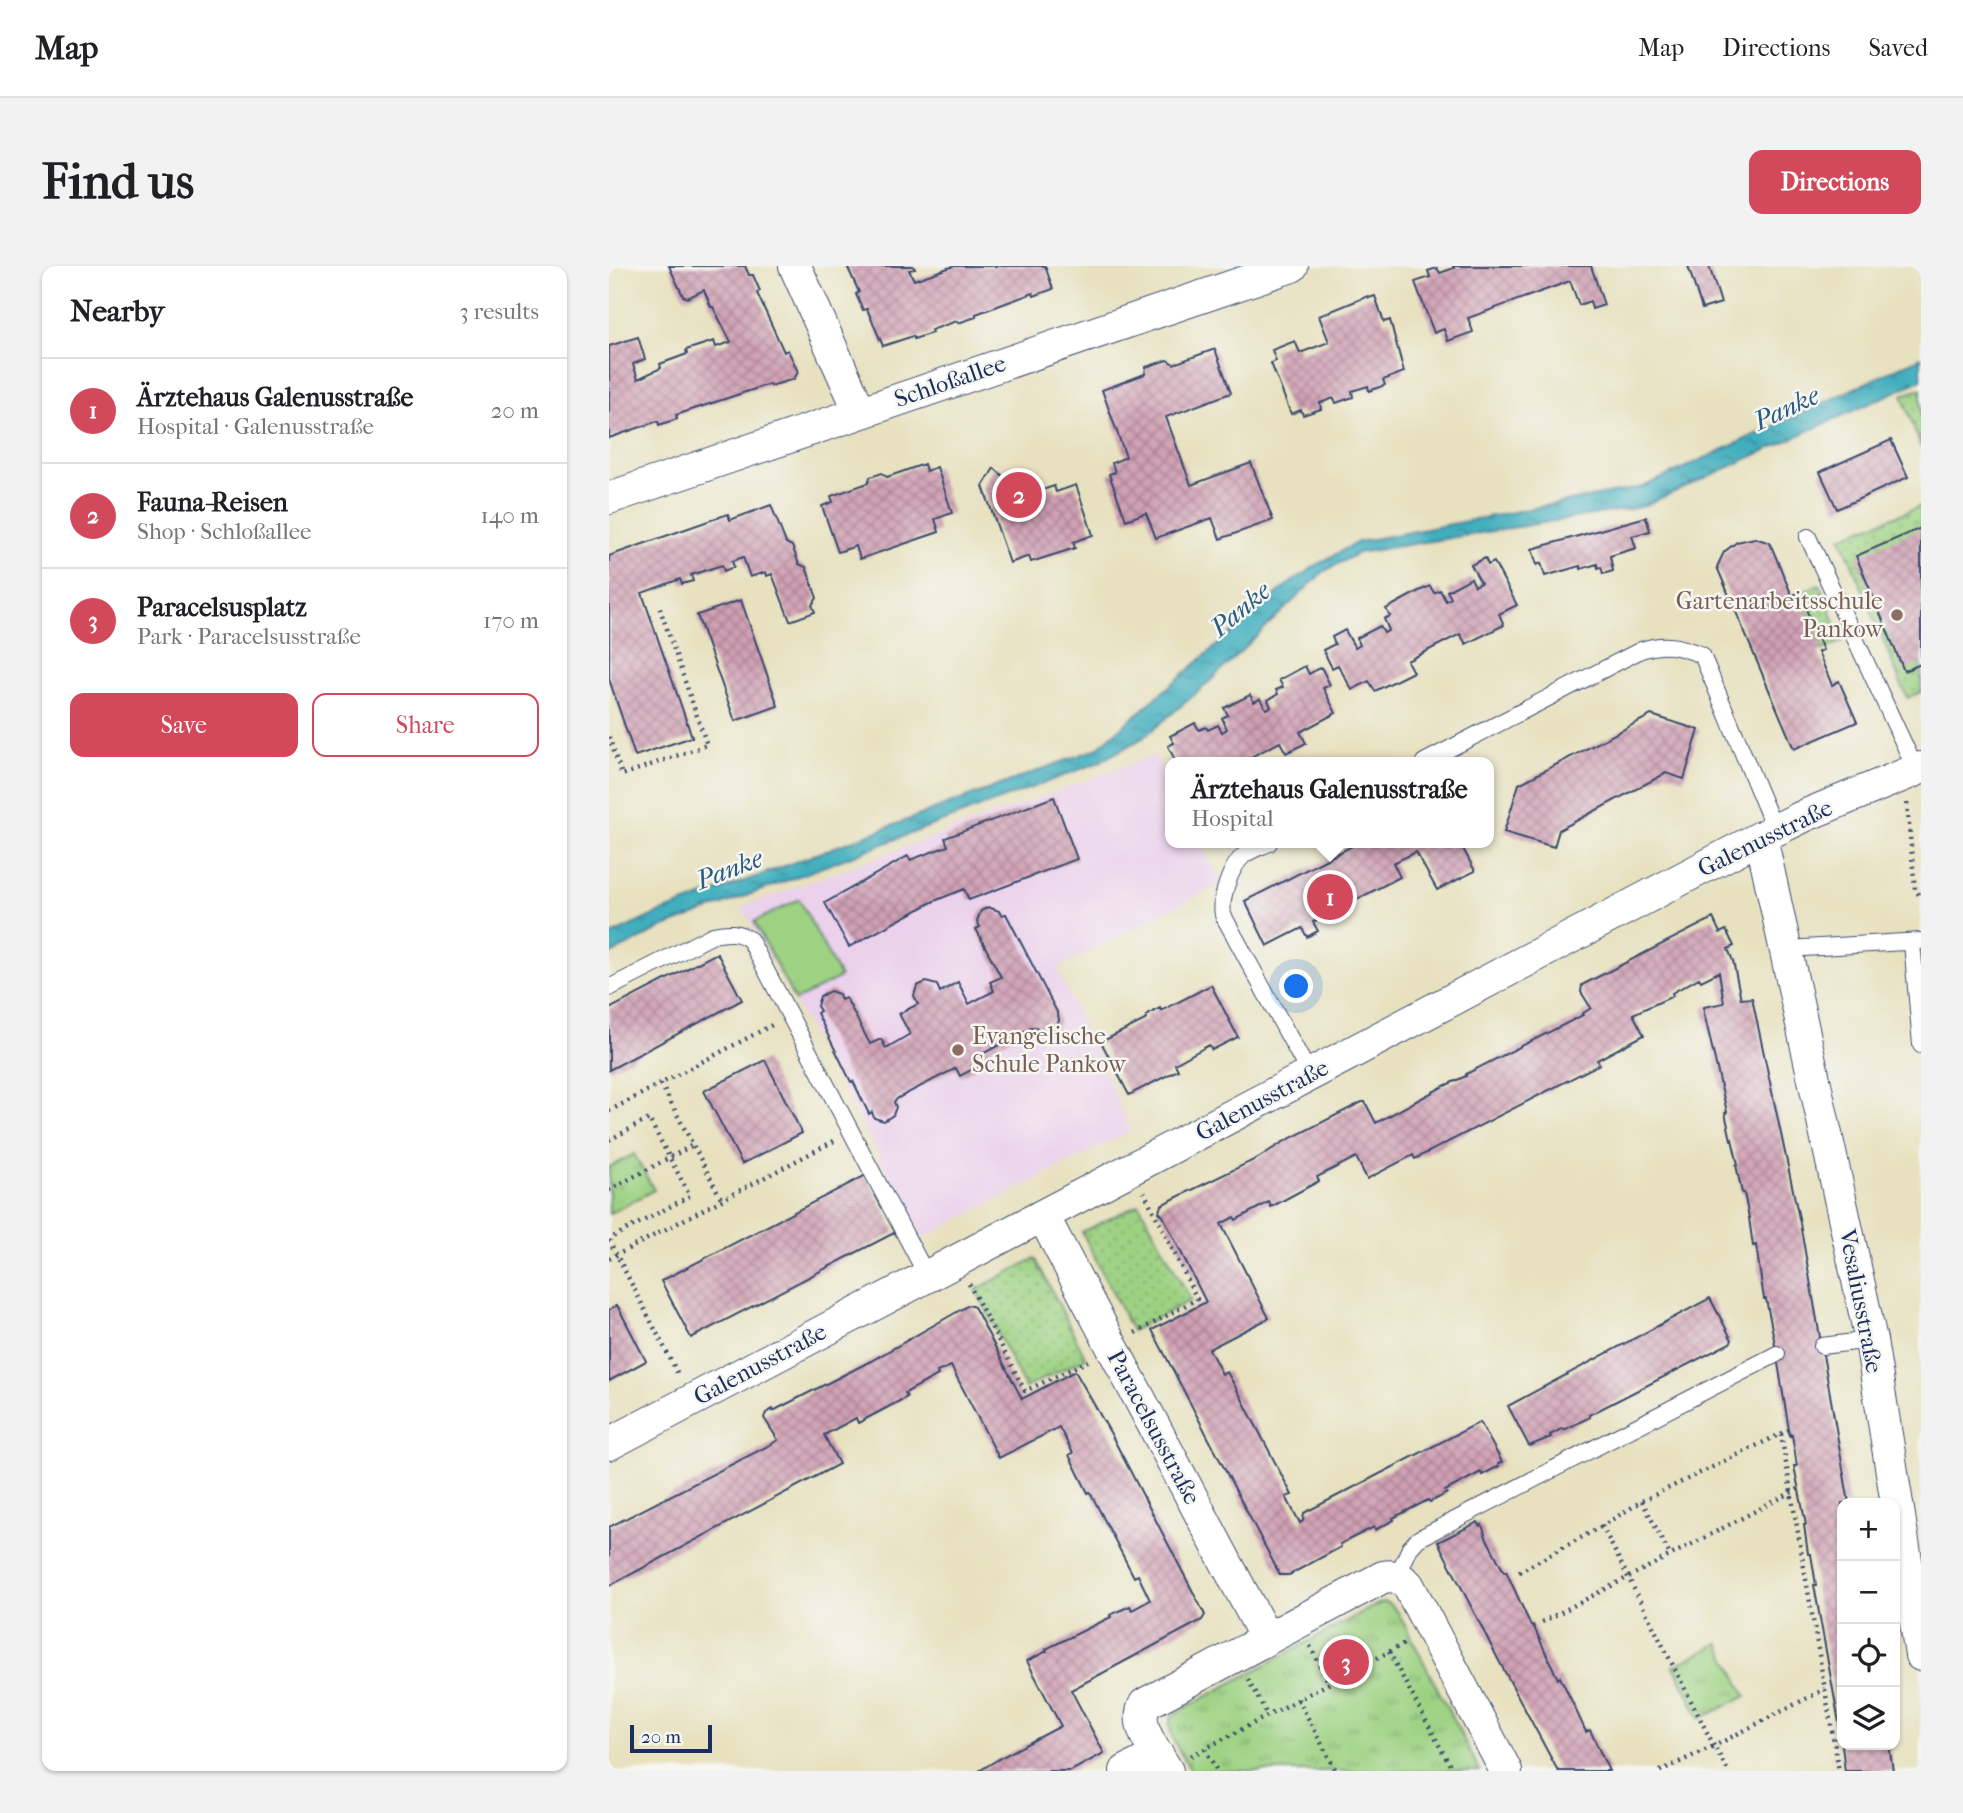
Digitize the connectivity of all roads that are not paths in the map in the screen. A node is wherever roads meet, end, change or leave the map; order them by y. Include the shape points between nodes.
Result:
1 (795, 266) edge
2 (1292, 266) edge
3 (860, 412) junction
4 (609, 498) edge
5 (1808, 537) dead end
6 (1434, 757) edge
7 (1919, 769) edge
8 (1768, 834) junction
9 (1259, 848) edge
10 (1917, 942) edge
11 (1787, 949) junction
12 (609, 988) edge
13 (1921, 1045) edge
14 (1310, 1075) junction
15 (1042, 1216) junction
16 (927, 1276) junction
17 (1871, 1340) junction
18 (1822, 1346) dead end
19 (1777, 1354) dead end
20 (609, 1444) edge
21 (1397, 1576) junction
22 (1266, 1638) junction
23 (1921, 1655) edge
24 (1170, 1761) edge
25 (1126, 1771) edge
26 (1506, 1771) edge

1 - 3 street
2 - 3 street, Schloßallee
3 - 4 street, Schloßallee
5 - 7 lane
6 - 8 lane via 1641,650 1658,644 1685,648 1702,655
7 - 8 street, Galenusstraße
8 - 11 street, Vesaliusstraße
8 - 14 street, Galenusstraße
9 - 14 lane via 1242,857 1228,882 1221,903 1223,915
10 - 11 lane
10 - 13 lane
11 - 17 street, Vesaliusstraße
12 - 16 lane via 713,935 730,932 750,940
14 - 15 street, Galenusstraße
15 - 16 street, Galenusstraße
15 - 22 street, Paracelsusstraße
16 - 20 street, Galenusstraße
17 - 18 lane
17 - 23 street, Vesaliusstraße
19 - 21 lane via 1418,1539
21 - 22 street via 1383,1577
21 - 26 street via 1408,1585
22 - 24 street via 1145,1704 1141,1724
24 - 25 street

